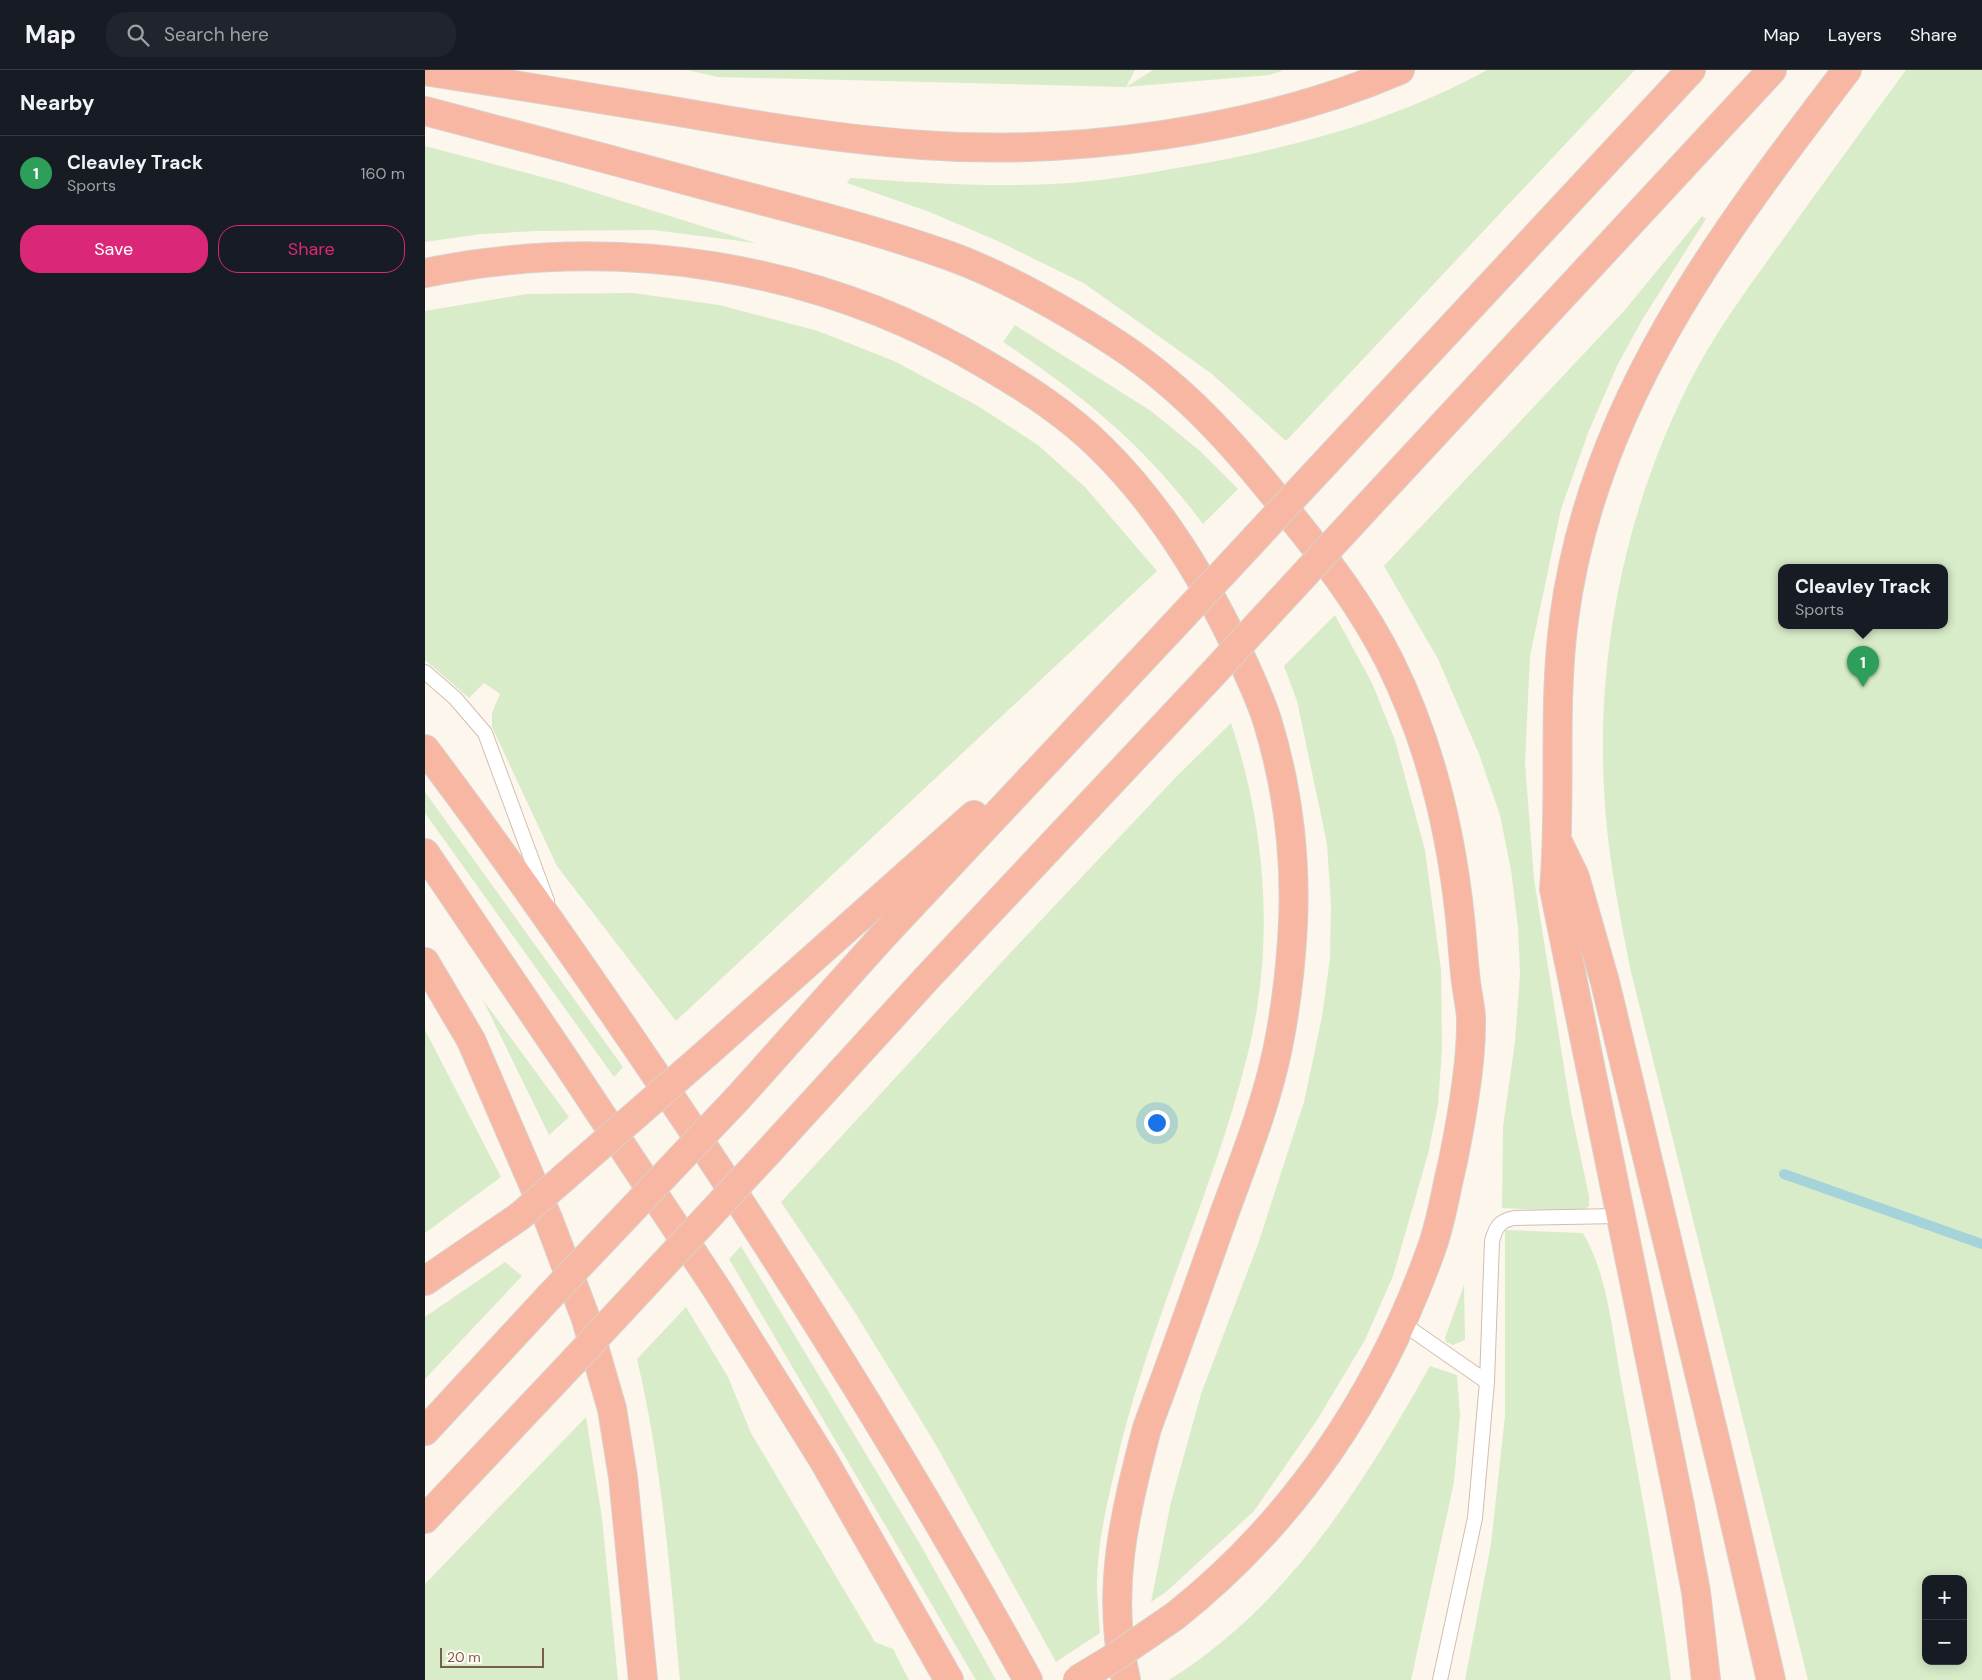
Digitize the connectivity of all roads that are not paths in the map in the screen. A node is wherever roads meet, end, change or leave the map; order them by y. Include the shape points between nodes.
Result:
1 (1400, 70) edge
2 (1691, 70) edge
3 (1772, 70) edge
4 (1847, 70) edge
5 (425, 71) edge
6 (425, 111) edge
7 (425, 273) edge
8 (425, 672) edge
9 (1107, 696) junction
10 (425, 749) edge
11 (1558, 842) junction
12 (425, 853) edge
13 (557, 931) junction
14 (425, 962) edge
15 (1619, 1216) junction
16 (425, 1281) edge
17 (1402, 1323) junction
18 (1487, 1382) junction
19 (425, 1431) edge
20 (425, 1519) edge
21 (643, 1680) edge
22 (949, 1680) edge
23 (1028, 1680) edge
24 (1077, 1680) edge
25 (1126, 1680) edge
26 (1440, 1680) edge
27 (1706, 1680) edge
28 (1771, 1680) edge

1 - 5 highway via 1342,92 1240,120 1121,140 991,147 924,146 833,137
2 - 9 highway, bridge
3 - 20 highway, bridge
4 - 11 highway via 1757,187 1690,289 1659,340 1608,450 1584,518 1564,619 1557,717
6 - 17 highway via 799,210 954,257 1064,312 1118,345 1173,385 1247,461 1355,599 1389,661 1427,755 1450,846 1471,1016 1466,1080 1458,1136 1434,1242
7 - 25 highway via 533,257 679,260 802,285 907,323 1006,376 1058,411 1098,444 1159,515 1217,609 1250,676 1266,717 1279,767 1293,870 1289,980 1278,1049 1262,1106 1147,1428 1133,1480 1116,1577 1117,1614
8 - 13 lane via 455,698 485,733
9 - 16 highway, bridge via 520,1216
9 - 19 highway, bridge via 881,938 738,1098
10 - 13 highway via 487,830
11 - 15 highway via 1554,889
11 - 28 highway via 1575,877 1605,982
12 - 22 highway via 723,1299 824,1460
13 - 23 highway via 771,1249 885,1432
14 - 21 highway via 471,1040 549,1221 586,1319 612,1409 623,1477
15 - 18 lane via 1514,1218 1502,1221 1495,1228
15 - 27 highway via 1694,1582
17 - 18 lane
17 - 24 highway, bridge via 1383,1364 1323,1460 1258,1540 1175,1616
18 - 26 lane via 1475,1518

